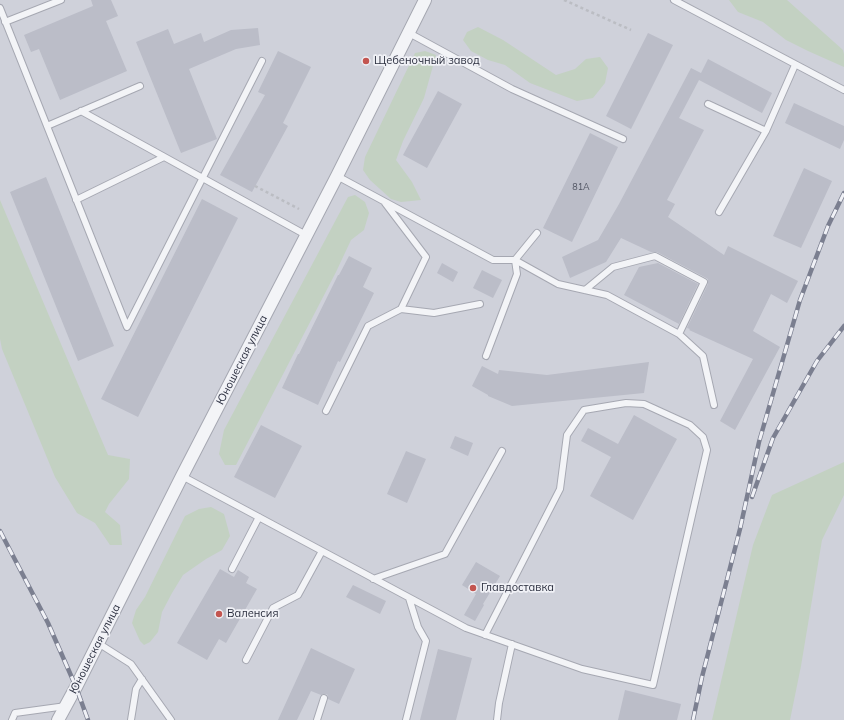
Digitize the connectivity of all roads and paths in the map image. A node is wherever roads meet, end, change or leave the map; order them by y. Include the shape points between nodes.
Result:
1 (61, 0) edge
2 (425, 0) edge
3 (564, 0) edge
4 (674, 0) edge
5 (0, 8) edge
6 (6, 22) junction
7 (631, 30) dead end
8 (408, 33) junction
9 (262, 61) dead end
10 (795, 65) junction
11 (140, 86) dead end
12 (844, 90) edge
13 (708, 104) dead end
14 (81, 111) junction
15 (47, 126) junction
16 (766, 131) junction
17 (623, 139) dead end
18 (164, 158) junction
19 (337, 176) junction
20 (202, 179) junction
21 (256, 186) dead end
22 (76, 200) junction
23 (382, 200) junction
24 (299, 209) dead end
25 (719, 212) dead end
26 (536, 234) dead end
27 (306, 235) junction
28 (515, 260) junction
29 (585, 290) junction
30 (480, 304) dead end
31 (401, 309) junction
32 (679, 334) junction
33 (486, 356) dead end
34 (714, 405) dead end
35 (326, 412) dead end
36 (502, 451) dead end
37 (182, 476) junction
38 (259, 518) junction
39 (322, 551) junction
40 (232, 569) dead end
41 (373, 579) junction
42 (409, 598) junction
43 (485, 635) junction
44 (98, 643) junction
45 (512, 644) junction
46 (246, 660) dead end
47 (142, 679) junction
48 (324, 698) dead end
49 (66, 706) junction
50 (12, 720) edge
51 (58, 720) edge
52 (131, 720) edge
53 (171, 720) edge
54 (317, 720) edge
55 (406, 720) edge
56 (497, 720) edge

1 - 6 lane
2 - 8 street, Юношеская улица
3 - 7 path
4 - 10 lane
5 - 6 lane
6 - 15 lane
8 - 17 lane via 512,89
8 - 19 street, Юношеская улица
9 - 20 lane
10 - 12 lane
10 - 16 lane
11 - 14 lane
13 - 16 lane
14 - 15 lane
14 - 18 lane
15 - 22 lane
16 - 25 lane
18 - 20 lane
18 - 22 lane
19 - 23 lane
19 - 27 street, Юношеская улица
20 - 22 lane via 127,327
20 - 27 lane
21 - 24 path
23 - 28 lane via 493,260
23 - 31 lane via 426,256
26 - 28 lane
27 - 37 street, Юношеская улица
28 - 29 lane via 558,284
28 - 33 lane via 517,274
29 - 32 lane via 607,295
29 - 32 lane via 613,267 655,256 704,282
30 - 31 lane via 434,313
31 - 35 lane via 368,326
32 - 34 lane via 703,356
36 - 41 lane via 444,554
37 - 38 lane
37 - 44 street, Юношеская улица
38 - 39 lane
38 - 40 lane
39 - 41 lane
39 - 46 lane via 298,595 273,608
41 - 42 lane
42 - 43 lane via 466,628
42 - 55 lane via 418,627 426,641
43 - 45 lane
43 - 45 lane via 560,489 567,435 584,410 626,403 644,404 690,425 703,437 707,450 653,685 582,669
44 - 47 lane via 131,664
44 - 49 street, Юношеская улица
45 - 56 lane
47 - 52 lane via 136,689
47 - 53 lane
48 - 54 lane
49 - 50 lane via 15,714
49 - 51 street, Юношеская улица

